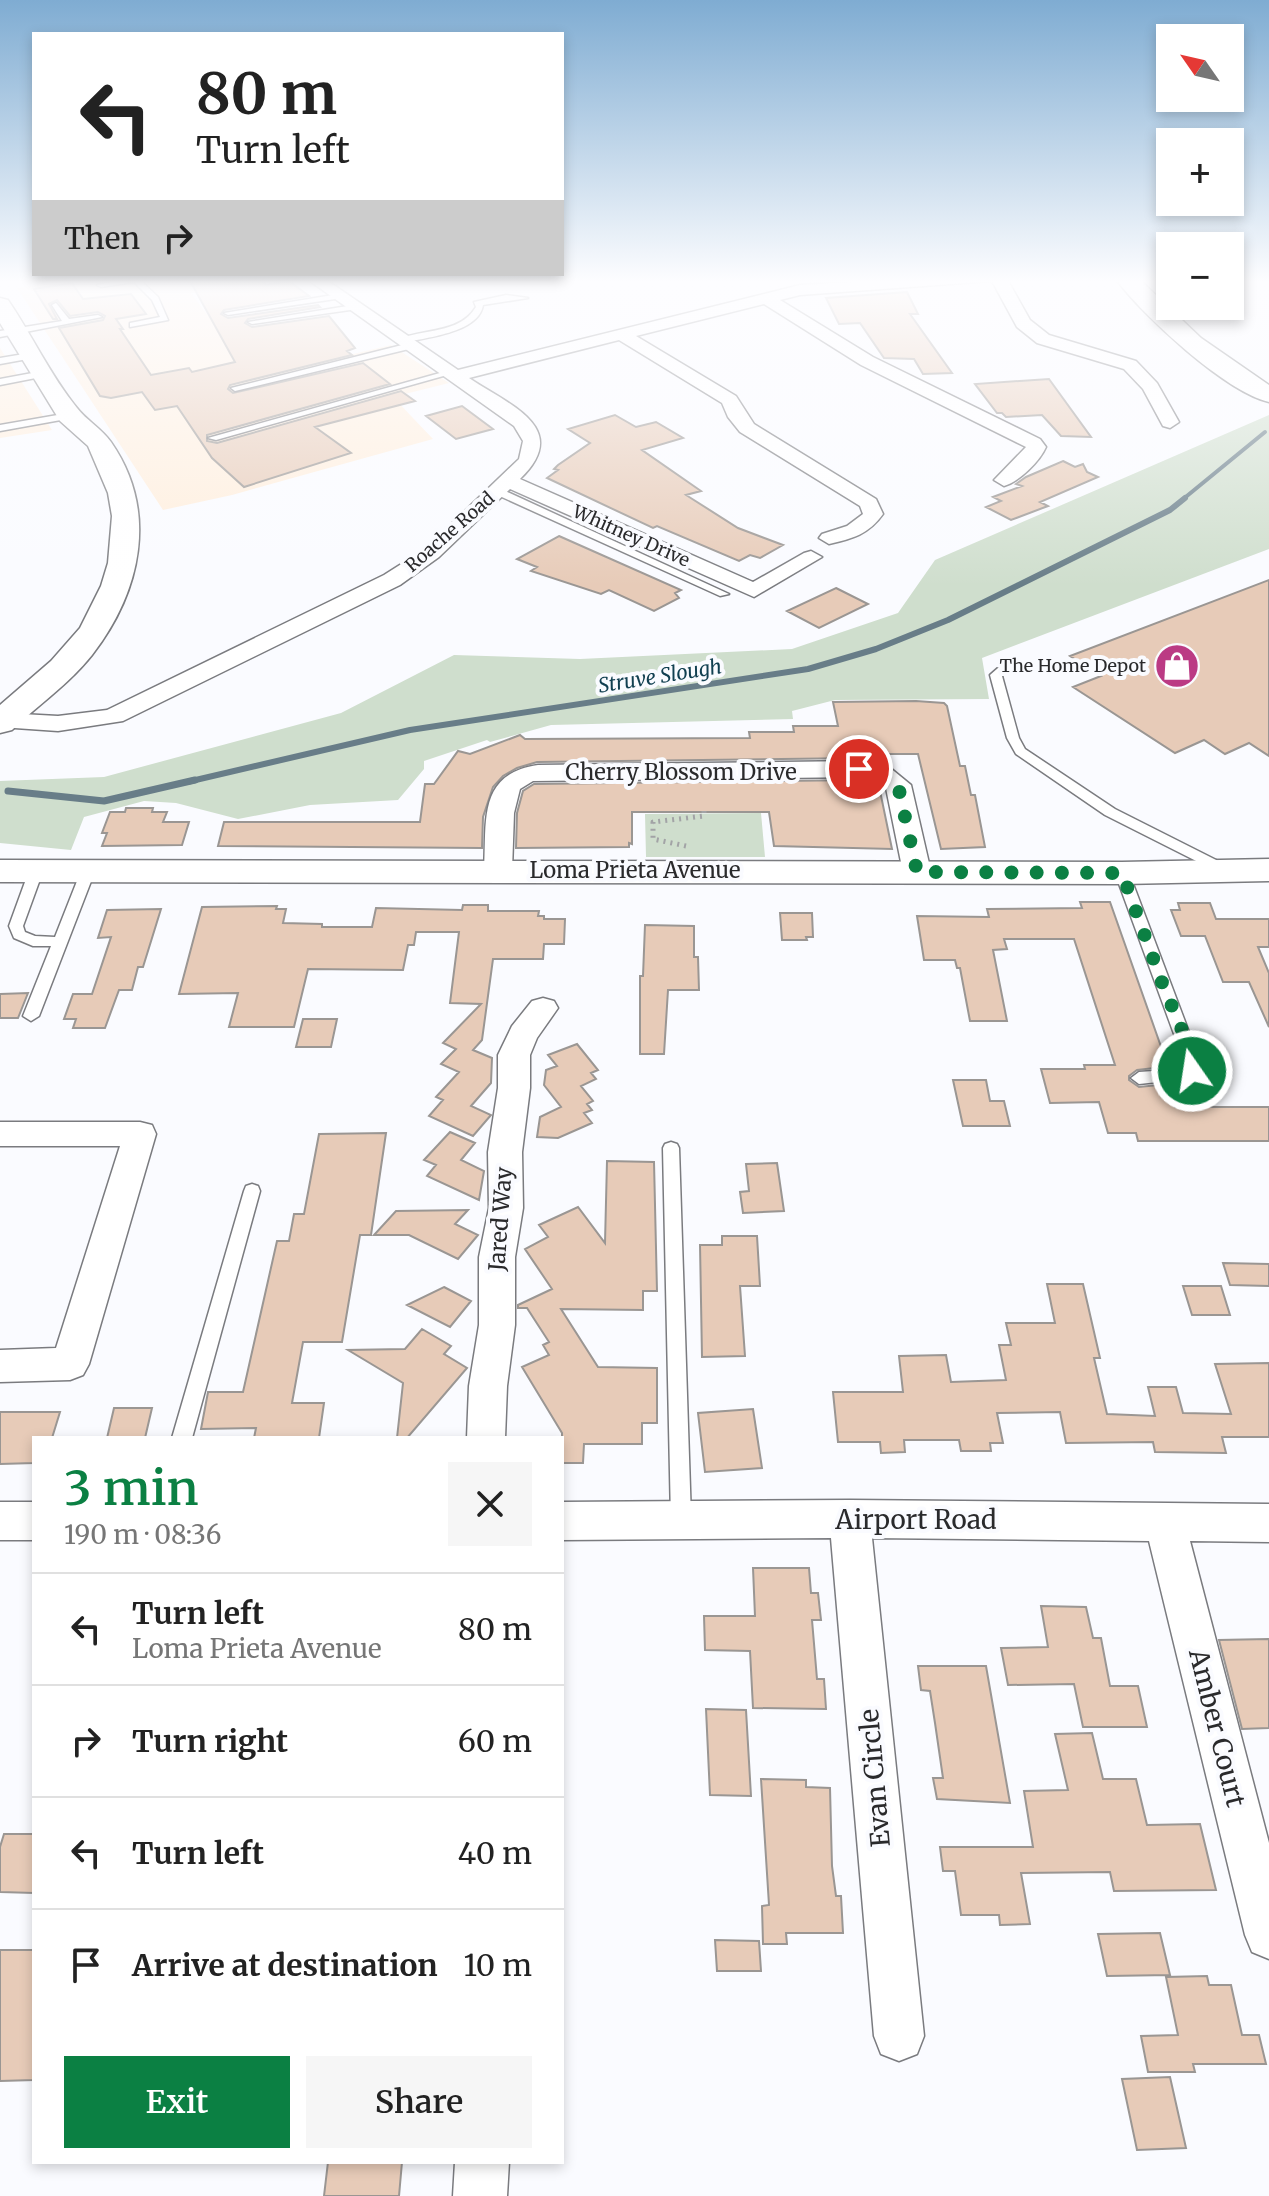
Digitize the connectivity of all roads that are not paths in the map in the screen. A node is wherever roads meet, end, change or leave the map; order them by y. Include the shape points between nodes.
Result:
1 (47, 381) edge
2 (260, 381) edge
3 (425, 381) edge
4 (464, 381) edge
5 (699, 381) edge
6 (908, 381) edge
7 (1146, 381) edge
8 (1244, 381) edge
9 (235, 388) dead end
10 (1269, 395) edge
11 (69, 416) junction
12 (1170, 422) dead end
13 (0, 428) edge
14 (213, 438) dead end
15 (1004, 480) dead end
16 (502, 486) junction
17 (829, 538) dead end
18 (811, 557) dead end
19 (724, 594) dead end
20 (1006, 665) dead end
21 (1, 722) edge
22 (498, 870) junction
23 (1269, 870) edge
24 (0, 871) edge
25 (36, 871) junction
26 (88, 871) junction
27 (1226, 871) junction
28 (917, 872) junction
29 (1122, 873) junction
30 (60, 942) junction
31 (543, 1008) dead end
32 (31, 1016) dead end
33 (1139, 1078) dead end
34 (0, 1134) edge
35 (671, 1148) dead end
36 (252, 1191) dead end
37 (0, 1366) edge
38 (183, 1436) edge
39 (486, 1436) edge
40 (681, 1519) junction
41 (850, 1519) junction
42 (0, 1521) edge
43 (32, 1521) edge
44 (564, 1521) edge
45 (1164, 1521) junction
46 (1269, 1523) edge
47 (1269, 1935) edge
48 (899, 2036) dead end
49 (482, 2164) edge
50 (480, 2196) edge

1 - 11 main road
2 - 9 lane
3 - 14 lane
4 - 16 street, Roache Road via 530,432 533,451
5 - 17 street via 730,400 747,428 869,503 873,514 865,524
6 - 15 street via 1033,443 1034,453
7 - 12 street
8 - 10 main road
11 - 13 lane
11 - 21 main road via 88,426 123,490 127,525 122,565 108,606 80,650
16 - 18 street, Whitney Drive via 754,590
16 - 19 lane
16 - 21 street, Roache Road via 432,553 392,580 114,716 41,726
20 - 27 lane via 996,675 1020,751 1110,812
22 - 26 street, Loma Prieta Avenue
22 - 28 street, Loma Prieta Avenue
22 - 28 street, Cherry Blossom Drive via 504,793 525,775 859,769 886,775 898,785
23 - 27 street, Loma Prieta Avenue
24 - 25 street, Loma Prieta Avenue
25 - 26 street, Loma Prieta Avenue
25 - 30 lane via 16,926 19,935
26 - 30 lane
27 - 29 street, Loma Prieta Avenue
28 - 29 street, Loma Prieta Avenue
29 - 33 lane via 1193,1064 1181,1077
30 - 32 lane
31 - 39 street, Jared Way via 514,1055
34 - 37 street via 140,1134 70,1364
35 - 40 lane
36 - 38 lane
40 - 41 street, Airport Road
40 - 44 street, Airport Road
41 - 45 street, Airport Road
41 - 48 street, Evan Circle
42 - 43 street
45 - 46 street, Airport Road
45 - 47 street, Amber Court
49 - 50 street

